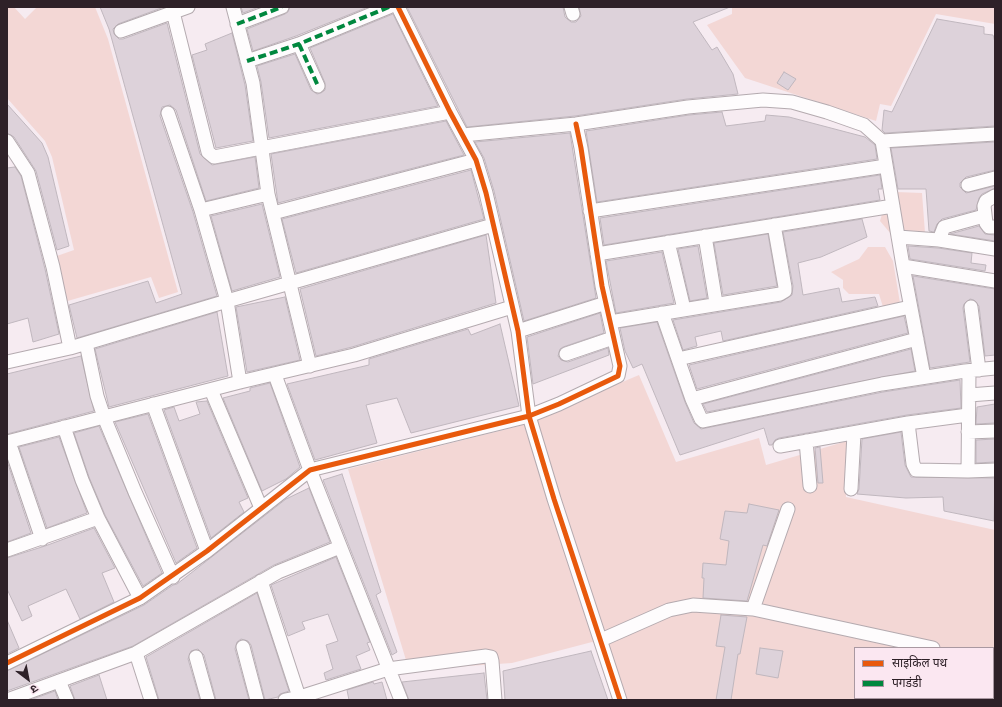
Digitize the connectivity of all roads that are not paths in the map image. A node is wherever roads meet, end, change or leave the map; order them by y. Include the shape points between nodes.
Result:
1 (188, 7) edge
2 (233, 7) edge
3 (282, 7) edge
4 (388, 7) edge
5 (398, 7) edge
6 (172, 12) junction
7 (237, 24) junction
8 (121, 31) dead end
9 (299, 44) junction
10 (247, 61) junction
11 (318, 86) dead end
12 (450, 112) junction
13 (168, 113) dead end
14 (576, 124) junction
15 (995, 134) edge
16 (463, 136) junction
17 (7, 141) edge
18 (882, 141) junction
19 (261, 147) junction
20 (476, 160) junction
21 (886, 166) junction
22 (995, 178) edge
23 (968, 185) dead end
24 (268, 194) junction
25 (995, 196) edge
26 (893, 206) junction
27 (201, 210) junction
28 (590, 211) junction
29 (273, 213) junction
30 (984, 216) junction
31 (493, 225) junction
32 (774, 225) junction
33 (995, 226) edge
34 (705, 236) junction
35 (898, 237) junction
36 (939, 240) junction
37 (668, 242) junction
38 (995, 248) edge
39 (596, 254) junction
40 (903, 266) junction
41 (995, 281) edge
42 (291, 284) junction
43 (227, 302) junction
44 (606, 303) junction
45 (716, 303) junction
46 (512, 307) junction
47 (910, 307) junction
48 (971, 307) dead end
49 (684, 309) junction
50 (662, 313) junction
51 (610, 322) junction
52 (518, 331) junction
53 (613, 338) junction
54 (917, 339) junction
55 (86, 343) junction
56 (70, 348) junction
57 (566, 354) dead end
58 (678, 359) junction
59 (7, 362) edge
60 (310, 366) junction
61 (995, 368) edge
62 (974, 370) junction
63 (275, 375) junction
64 (924, 377) junction
65 (240, 382) junction
66 (211, 390) junction
67 (995, 393) edge
68 (969, 395) junction
69 (692, 399) junction
70 (153, 404) junction
71 (968, 415) junction
72 (529, 416) junction
73 (104, 417) junction
74 (908, 423) junction
75 (64, 427) junction
76 (995, 431) edge
77 (968, 432) junction
78 (854, 434) junction
79 (806, 441) junction
80 (8, 442) edge
81 (780, 446) dead end
82 (310, 470) junction
83 (995, 470) edge
84 (968, 471) junction
85 (810, 486) dead end
86 (851, 489) dead end
87 (261, 508) junction
88 (788, 509) dead end
89 (98, 518) junction
90 (42, 539) junction
91 (340, 547) junction
92 (7, 550) edge
93 (207, 551) junction
94 (173, 577) junction
95 (261, 581) junction
96 (140, 598) junction
97 (753, 610) junction
98 (601, 640) junction
99 (243, 647) dead end
100 (928, 647) edge
101 (136, 654) junction
102 (196, 657) dead end
103 (7, 663) edge
104 (388, 669) junction
105 (59, 681) junction
106 (300, 699) edge
107 (7, 700) edge
108 (67, 700) edge
109 (151, 700) edge
110 (208, 700) edge
111 (257, 700) edge
112 (285, 700) edge
113 (401, 700) edge
114 (495, 700) edge
115 (620, 700) edge

1 - 6 street
2 - 7 street
3 - 7 street
4 - 9 street
5 - 12 street
6 - 8 street
6 - 19 street via 208,152 211,156 218,157
7 - 10 street
9 - 10 street
9 - 11 street
10 - 19 street via 256,101
12 - 16 street
12 - 19 street
13 - 27 street
14 - 16 street
14 - 18 street via 688,107 777,101 792,102 864,125
14 - 28 street
15 - 18 street
16 - 20 street
17 - 56 street via 28,173 53,267
18 - 21 street
19 - 24 street
20 - 29 street
20 - 31 street
21 - 26 street
21 - 28 street
22 - 23 street
24 - 27 street
24 - 29 street
25 - 30 street via 984,203
26 - 32 street
26 - 35 street
27 - 43 street
28 - 39 street
29 - 42 street
30 - 33 street via 987,226
30 - 36 street via 944,227
31 - 42 street
31 - 46 street
32 - 34 street
32 - 45 street via 785,291 780,294
34 - 37 street
34 - 45 street
35 - 36 street
35 - 40 street
36 - 38 street
37 - 39 street
37 - 49 street
39 - 44 street
40 - 41 street
40 - 47 street
42 - 43 street
42 - 60 street
43 - 55 street
43 - 65 street
44 - 51 street
44 - 52 street
45 - 49 street
46 - 52 street
46 - 60 street
47 - 54 street
47 - 58 street
48 - 62 street
49 - 50 street
50 - 51 street
50 - 58 street
51 - 53 street
52 - 72 street
53 - 57 street
53 - 72 street via 620,366 618,376
54 - 64 street
54 - 69 street
55 - 56 street
55 - 73 street
56 - 59 street
58 - 69 street
60 - 63 street
61 - 62 street
62 - 64 street
62 - 68 street
63 - 65 street
63 - 82 street
64 - 69 street via 706,421 701,419
65 - 66 street
66 - 70 street
66 - 87 street
67 - 68 street
68 - 71 street
70 - 73 street
70 - 93 street
71 - 74 street
71 - 77 street
72 - 82 street
72 - 98 street
73 - 75 street
73 - 94 street
74 - 78 street
74 - 84 street via 916,470
75 - 80 street
75 - 89 street
76 - 77 street
77 - 84 street
78 - 79 street
78 - 86 street
79 - 81 street
79 - 85 street
80 - 90 street
82 - 87 street
82 - 91 street
83 - 84 street
87 - 93 street
88 - 97 street
89 - 90 street
89 - 96 street
90 - 92 street
91 - 95 street
91 - 104 street
93 - 94 street
94 - 96 street
95 - 101 street
95 - 106 street
96 - 103 street
97 - 98 street via 682,606 638,622
97 - 100 street
98 - 115 street
99 - 111 street
101 - 105 street
101 - 109 street
102 - 110 street
104 - 106 street
104 - 113 street
104 - 114 street via 489,656 492,661
105 - 107 street
105 - 108 street
106 - 112 street

